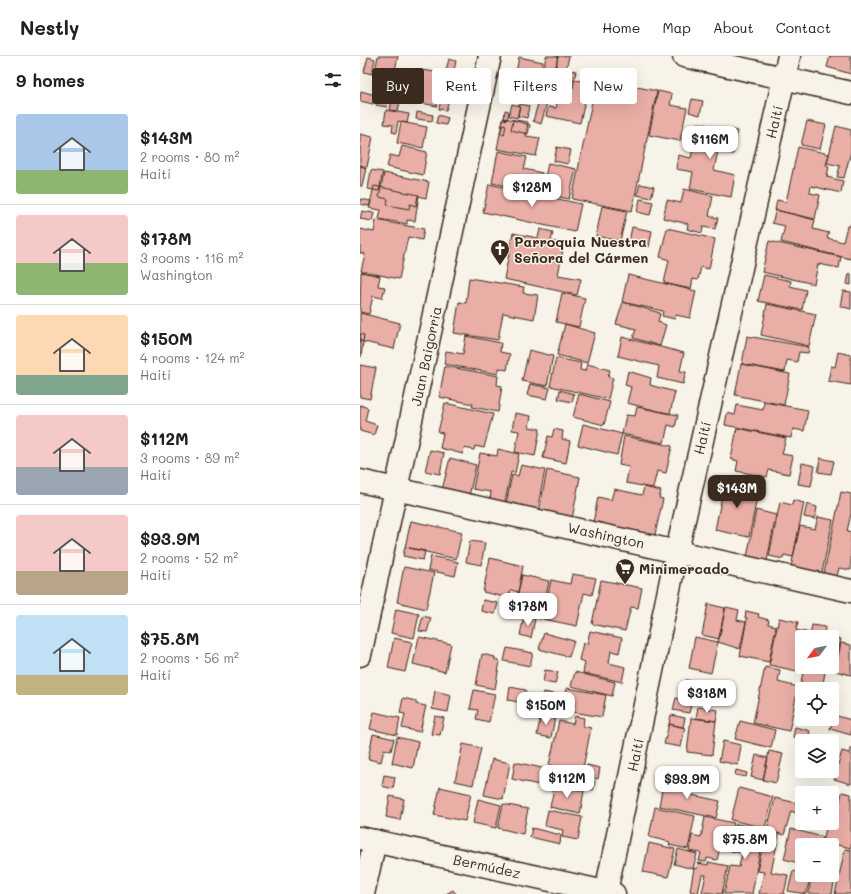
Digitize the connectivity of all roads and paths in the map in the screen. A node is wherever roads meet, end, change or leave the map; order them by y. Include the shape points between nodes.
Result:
1 (490, 56) edge
2 (684, 56) edge
3 (788, 56) edge
4 (784, 78) junction
5 (851, 93) edge
6 (360, 481) edge
7 (397, 490) junction
8 (677, 551) junction
9 (851, 591) edge
10 (360, 655) edge
11 (367, 839) edge
12 (610, 893) edge
13 (364, 894) edge

1 - 7 street, Juan Baigorria
2 - 4 street
3 - 4 street, Haití
4 - 5 street
4 - 8 street, Haití
6 - 7 street, Washington
7 - 8 street, Washington
7 - 10 street, Juan Baigorria
8 - 9 street, Washington
8 - 12 street, Haití
11 - 12 street, Bermúdez
11 - 13 street

